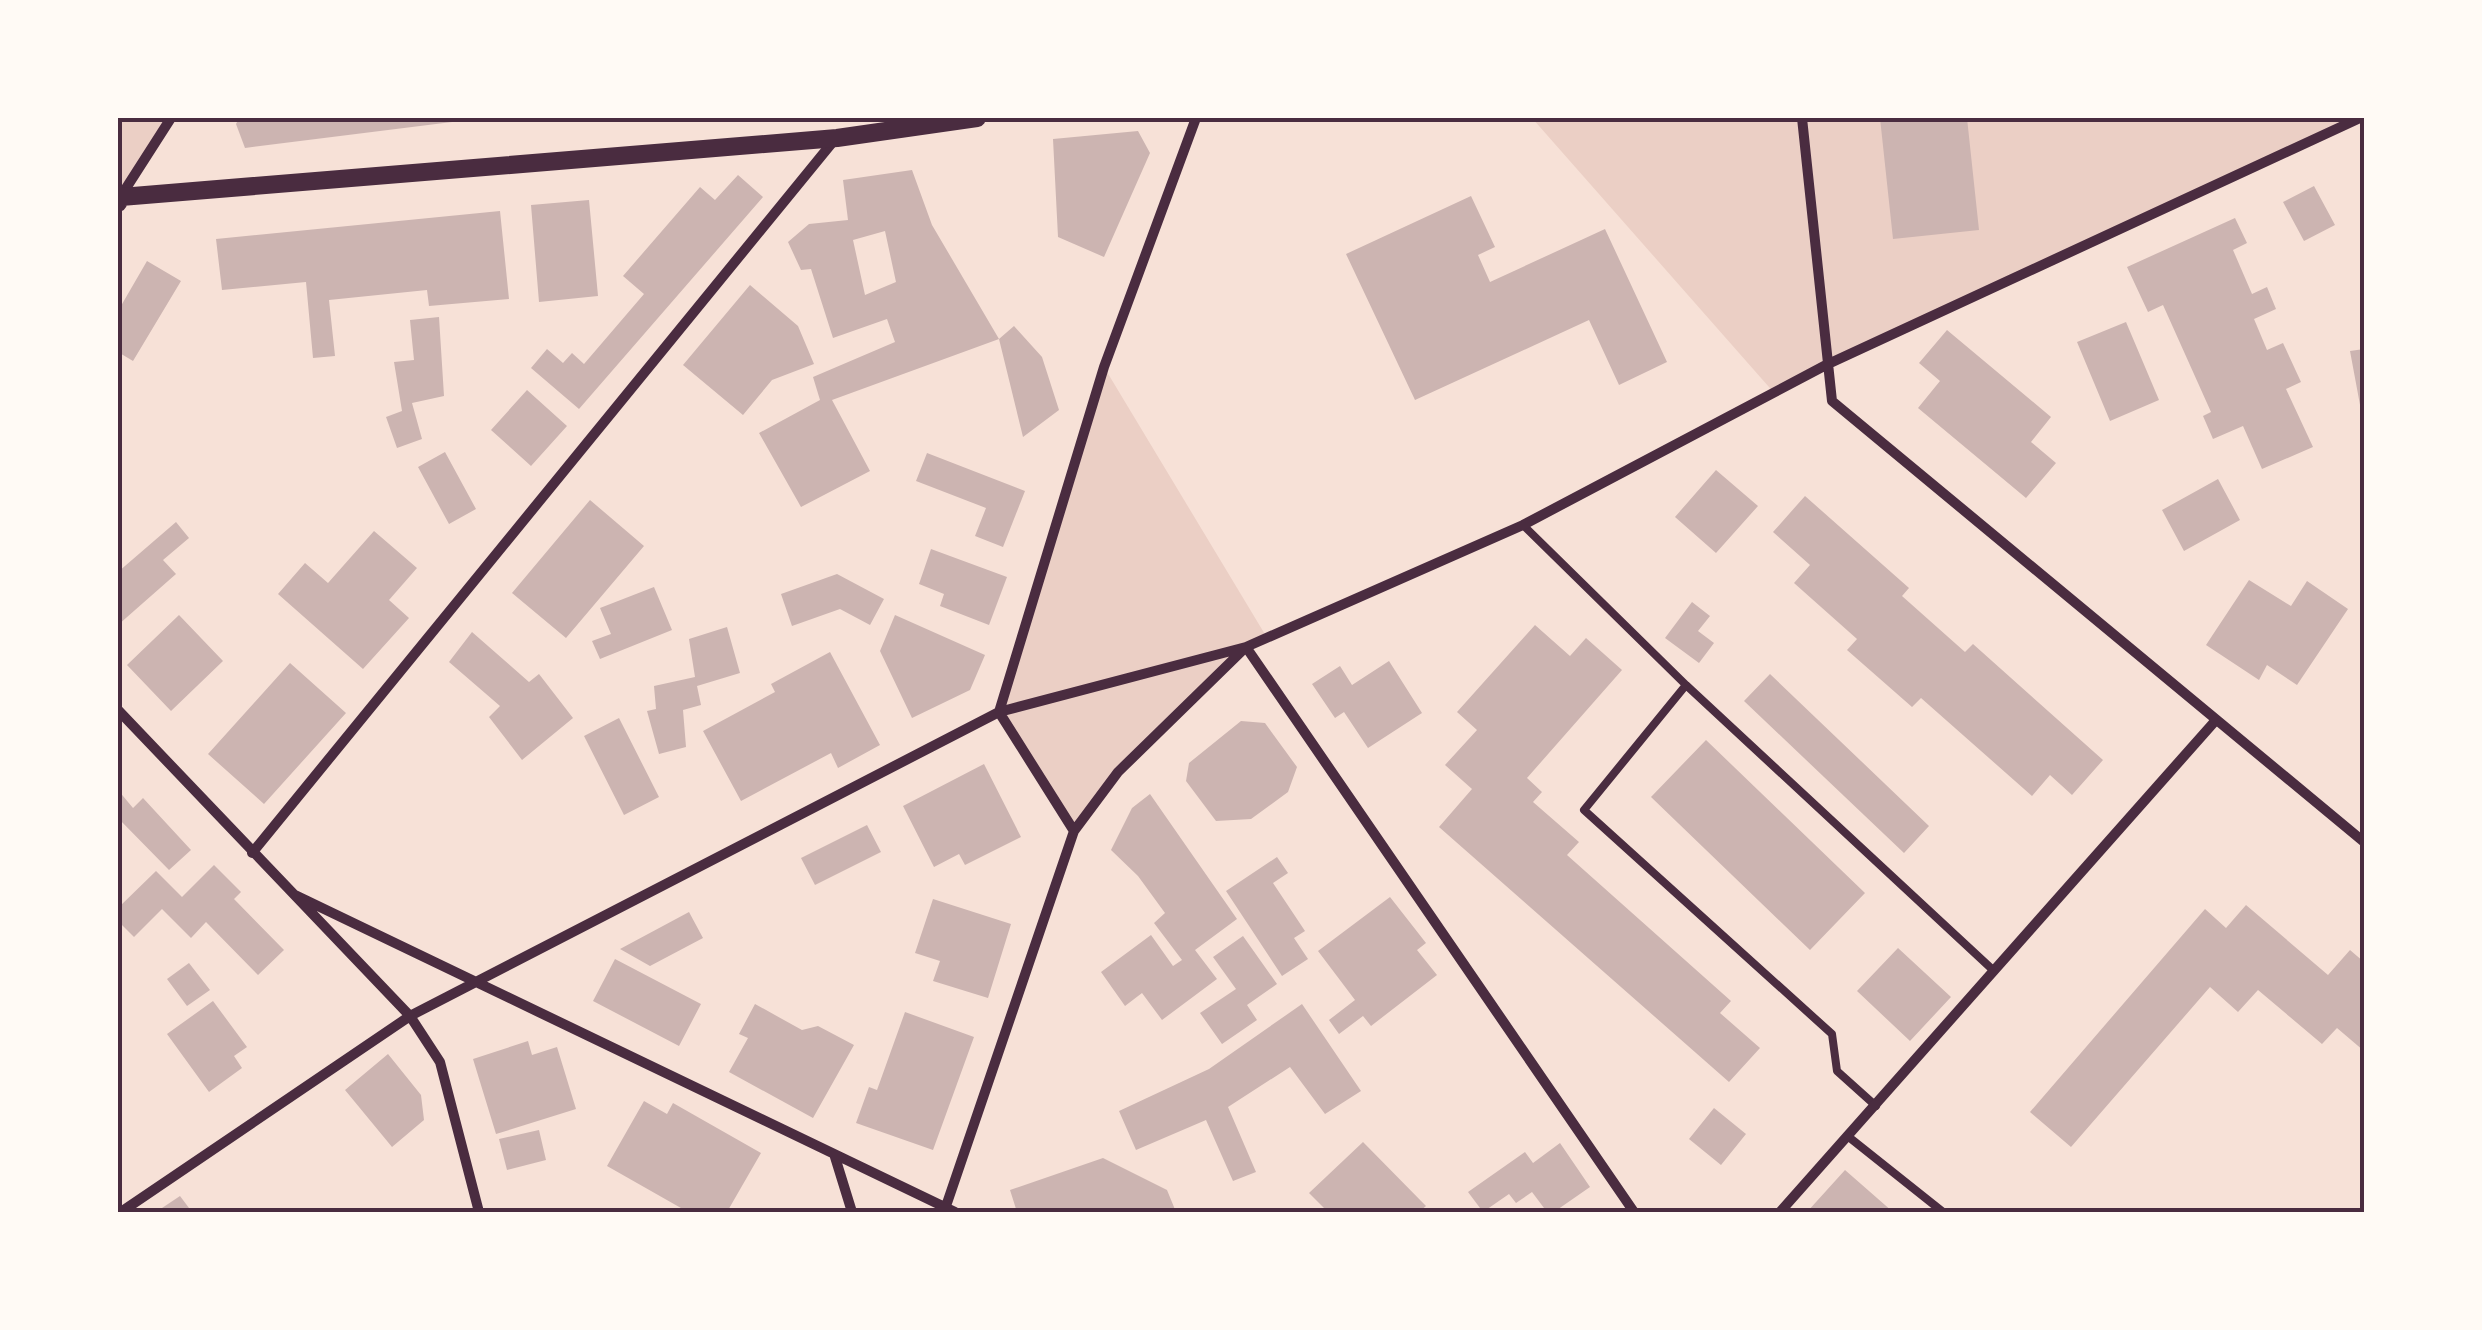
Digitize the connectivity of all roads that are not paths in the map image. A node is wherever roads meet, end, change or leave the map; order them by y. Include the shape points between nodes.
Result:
1 (171, 118) edge
2 (977, 118) edge
3 (1196, 118) edge
4 (1802, 118) edge
5 (2360, 118) edge
6 (836, 138) junction
7 (119, 200) edge
8 (1826, 365) junction
9 (1522, 525) junction
10 (1246, 647) junction
11 (1686, 684) junction
12 (118, 710) edge
13 (999, 712) junction
14 (2216, 720) junction
15 (1074, 831) junction
16 (2364, 842) edge
17 (252, 853) junction
18 (295, 895) junction
19 (1993, 970) junction
20 (474, 983) junction
21 (410, 1016) junction
22 (1877, 1107) junction
23 (1850, 1138) junction
24 (835, 1157) junction
25 (948, 1211) edge
26 (121, 1212) edge
27 (479, 1212) edge
28 (852, 1212) edge
29 (1634, 1212) edge
30 (1780, 1212) edge
31 (1943, 1212) edge

1 - 7 street
2 - 6 street
3 - 13 street via 1104,367
4 - 8 street
5 - 8 street
6 - 7 street
6 - 17 street
8 - 9 street
8 - 14 street via 1832,400
9 - 10 street
9 - 11 lane
10 - 13 street
10 - 15 street via 1118,772
10 - 29 street
11 - 19 lane
11 - 22 lane via 1584,810 1832,1034 1837,1071
12 - 17 street
13 - 15 street
13 - 20 street
14 - 16 street
14 - 19 street
15 - 25 street
17 - 18 street
18 - 20 street
18 - 21 street
19 - 22 street
20 - 21 street
20 - 24 street
21 - 26 street
21 - 27 street via 440,1062
22 - 23 street
23 - 30 street
23 - 31 lane
24 - 25 street
24 - 28 street

